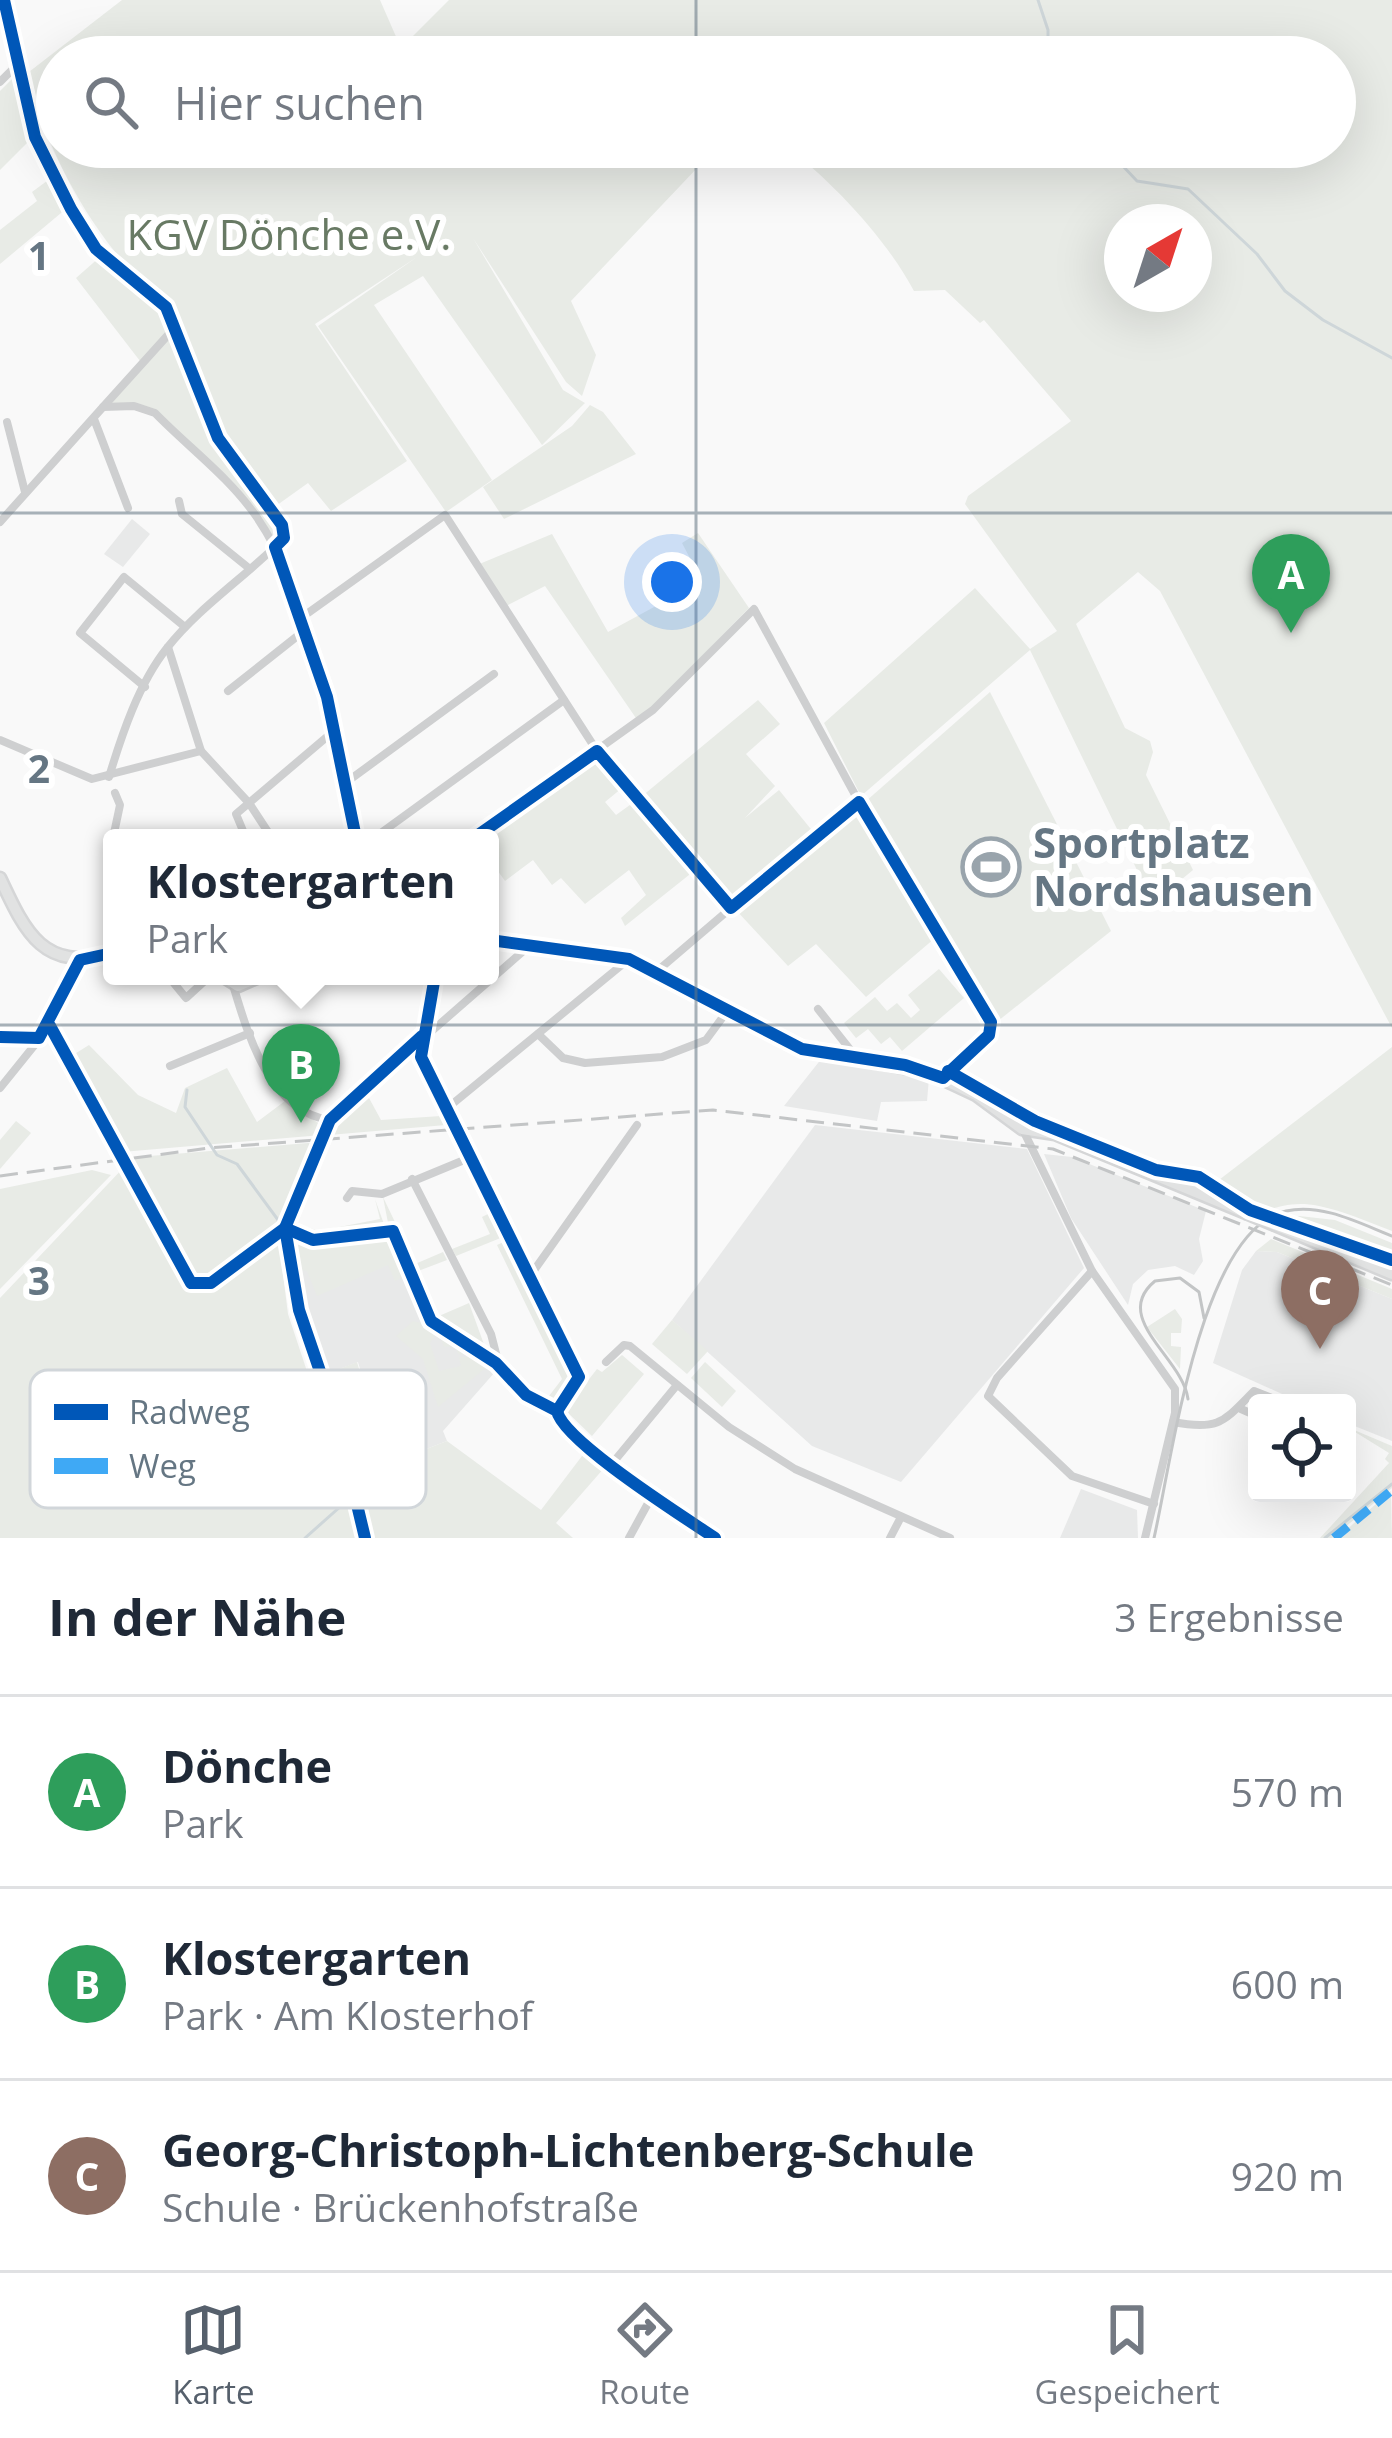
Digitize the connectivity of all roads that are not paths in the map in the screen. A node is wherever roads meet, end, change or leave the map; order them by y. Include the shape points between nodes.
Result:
1 (17, 64) dead end
2 (0, 82) edge
3 (177, 325) dead end
4 (103, 407) junction
5 (94, 417) junction
6 (7, 422) dead end
7 (25, 494) junction
8 (179, 501) dead end
9 (128, 508) dead end
10 (0, 522) edge
11 (282, 525) dead end
12 (275, 547) junction
13 (250, 569) junction
14 (301, 619) junction
15 (185, 627) junction
16 (305, 630) junction
17 (168, 646) junction
18 (494, 674) dead end
19 (145, 687) junction
20 (228, 691) dead end
21 (564, 700) junction
22 (335, 730) junction
23 (0, 740) edge
24 (201, 751) junction
25 (597, 751) junction
26 (110, 777) junction
27 (348, 781) junction
28 (115, 793) dead end
29 (249, 803) junction
30 (114, 829) edge
31 (241, 829) edge
32 (266, 829) edge
33 (355, 829) edge
34 (386, 829) edge
35 (487, 829) edge
36 (0, 878) edge
37 (499, 941) edge
38 (529, 946) junction
39 (103, 955) edge
40 (629, 959) junction
41 (80, 960) junction
42 (499, 971) edge
43 (656, 972) junction
44 (175, 985) edge
45 (200, 985) edge
46 (433, 985) edge
47 (483, 985) edge
48 (233, 986) edge
49 (728, 1010) junction
50 (818, 1010) dead end
51 (50, 1026) junction
52 (250, 1033) junction
53 (538, 1034) junction
54 (0, 1036) edge
55 (422, 1036) junction
56 (39, 1038) junction
57 (857, 1058) junction
58 (170, 1066) dead end
59 (943, 1078) junction
60 (0, 1088) edge
61 (446, 1110) junction
62 (637, 1125) dead end
63 (1022, 1129) junction
64 (469, 1158) junction
65 (123, 1161) dead end
66 (412, 1179) junction
67 (347, 1198) dead end
68 (1092, 1271) junction
69 (1392, 1274) edge
70 (530, 1276) junction
71 (606, 1362) dead end
72 (677, 1385) junction
73 (1248, 1399) edge
74 (1241, 1409) junction
75 (557, 1411) junction
76 (1248, 1412) edge
77 (1173, 1423) junction
78 (611, 1465) junction
79 (652, 1496) junction
80 (1154, 1504) junction
81 (901, 1517) junction
82 (629, 1538) edge
83 (715, 1538) edge
84 (890, 1538) edge
85 (950, 1538) edge
86 (1145, 1538) edge

1 - 2 street
3 - 4 street
4 - 5 street
4 - 12 street via 155,413 254,513
5 - 7 street
5 - 9 street
6 - 7 street
7 - 10 street
8 - 13 street via 182,514
11 - 12 street
12 - 13 street
12 - 14 street
13 - 15 street
14 - 16 street
14 - 21 street via 445,515
15 - 17 street
15 - 19 street via 124,577 80,633
16 - 20 street
16 - 22 street
17 - 19 street
17 - 24 street
18 - 27 street
19 - 26 street
21 - 25 street
21 - 34 street
22 - 27 street
22 - 29 street
23 - 26 street via 92,779
24 - 26 street
24 - 29 street
25 - 35 street
25 - 43 street via 731,908
25 - 59 street via 653,710 754,609 991,1022 989,1035
27 - 33 street
28 - 30 street
29 - 31 street via 235,819
29 - 32 street
36 - 41 street via 36,940 56,956
37 - 38 street
38 - 40 street
38 - 42 street
39 - 41 street
40 - 43 street
40 - 53 street
41 - 51 street
43 - 49 street
44 - 45 street via 186,998
46 - 55 street
47 - 55 street
48 - 52 street
49 - 53 street via 706,1040 662,1057 585,1063 563,1058
49 - 57 street via 802,1049
50 - 57 street
51 - 56 street
51 - 65 street
52 - 55 street via 285,1097 330,1120
52 - 58 street
53 - 61 street
54 - 56 street
55 - 61 street via 421,1057
56 - 60 street
57 - 59 street
59 - 63 street
61 - 64 street
62 - 70 street
63 - 68 street
63 - 69 street, bridge via 1055,1134 1149,1174 1186,1177 1226,1205
64 - 66 street
64 - 70 street
66 - 67 street
66 - 75 street via 509,1381
68 - 77 street via 1166,1371 1178,1402
68 - 80 street via 988,1396 1072,1476
70 - 75 street via 579,1376
71 - 72 street via 630,1346
72 - 78 street
72 - 81 street via 795,1468
73 - 74 street
74 - 76 street
74 - 77 street via 1210,1426
75 - 78 street via 560,1423
77 - 80 street
78 - 79 street
79 - 82 street
79 - 83 street
80 - 86 street
81 - 84 street
81 - 85 street

